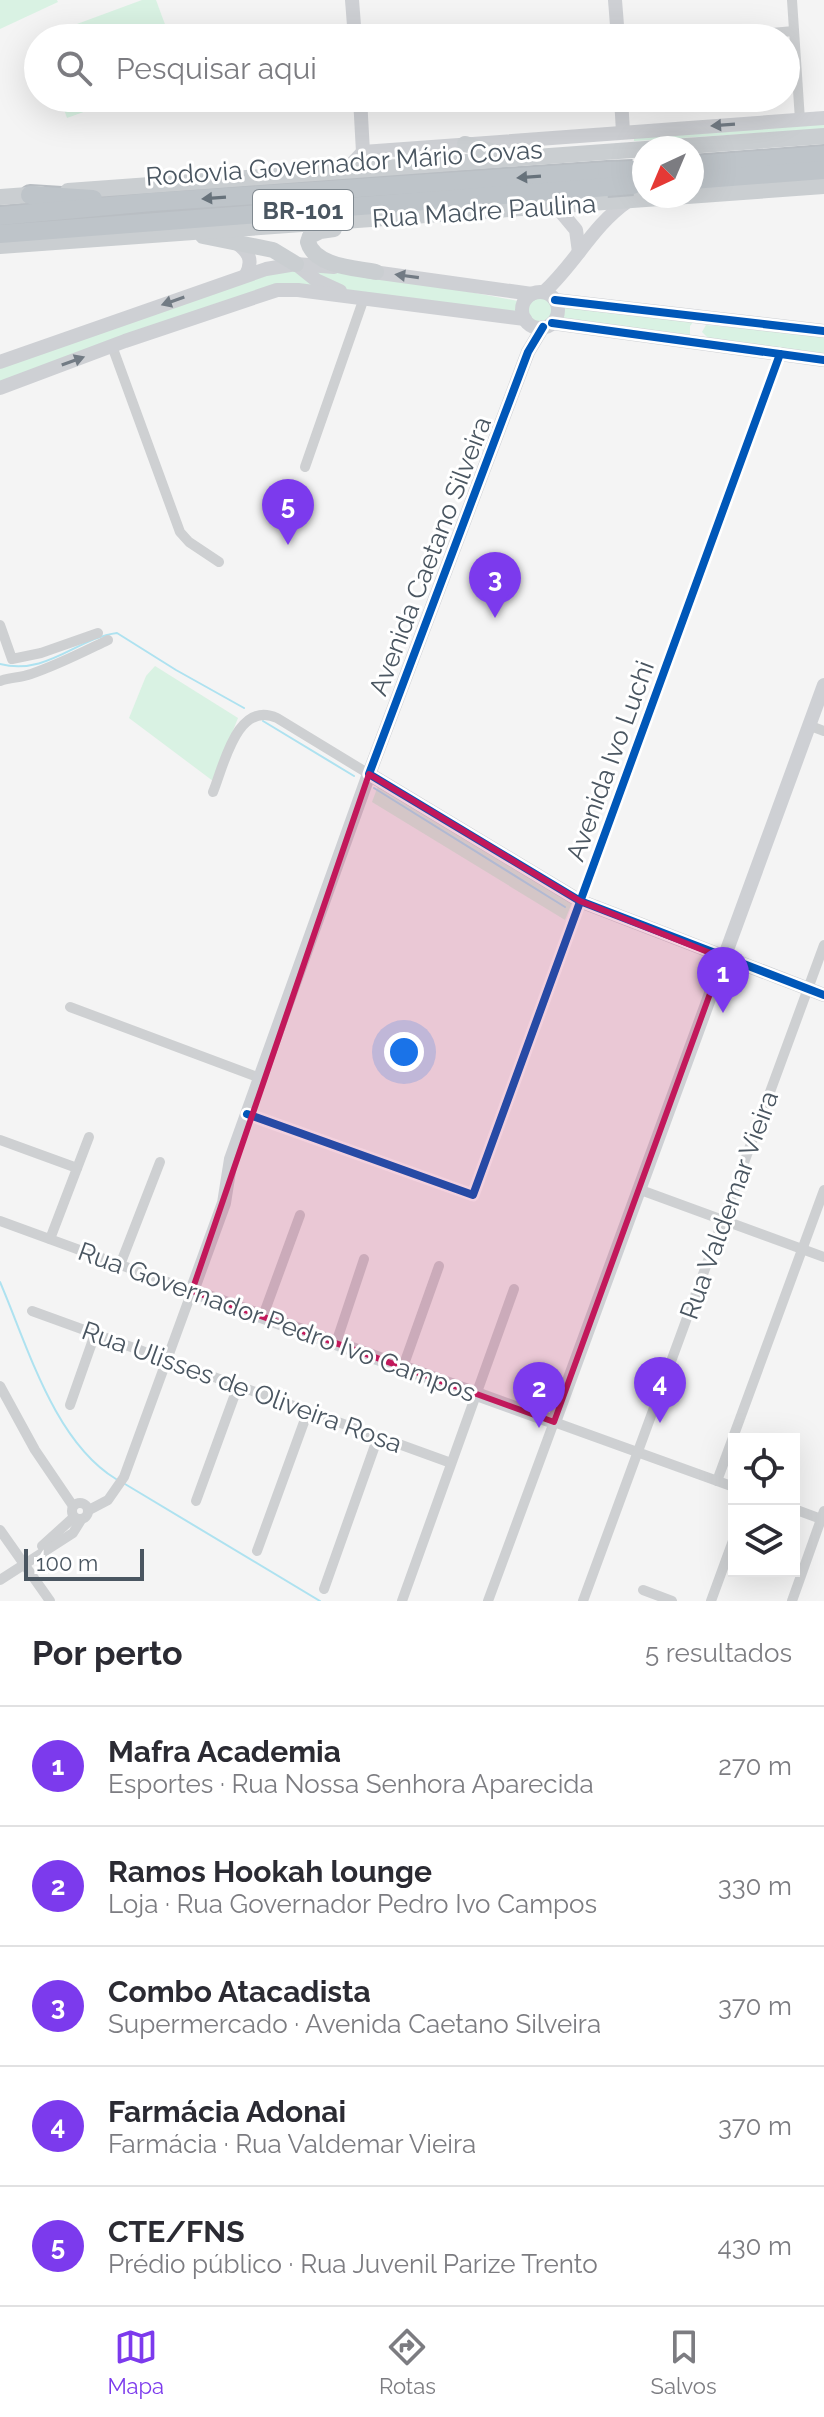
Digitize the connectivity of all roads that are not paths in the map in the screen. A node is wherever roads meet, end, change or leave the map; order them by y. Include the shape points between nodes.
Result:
1 (352, 0) edge
2 (615, 0) edge
3 (792, 0) edge
4 (354, 24) edge
5 (617, 24) edge
6 (794, 24) edge
7 (361, 112) edge
8 (622, 112) edge
9 (799, 112) edge
10 (824, 118) edge
11 (800, 120) junction
12 (824, 136) edge
13 (624, 141) junction
14 (465, 144) junction
15 (600, 150) junction
16 (363, 152) junction
17 (824, 155) edge
18 (511, 157) junction
19 (704, 164) edge
20 (346, 170) junction
21 (824, 170) edge
22 (704, 179) edge
23 (626, 184) edge
24 (824, 186) edge
25 (30, 195) junction
26 (0, 197) edge
27 (152, 202) junction
28 (556, 206) junction
29 (0, 216) edge
30 (388, 218) junction
31 (174, 226) junction
32 (0, 234) edge
33 (60, 241) joint
34 (234, 242) junction
35 (0, 246) edge
36 (579, 252) junction
37 (296, 264) junction
38 (376, 272) junction
39 (246, 275) junction
40 (546, 296) junction
41 (363, 298) junction
42 (709, 317) junction
43 (537, 323) junction
44 (824, 331) edge
45 (706, 344) junction
46 (112, 346) junction
47 (780, 354) junction
48 (824, 360) edge
49 (0, 362) edge
50 (0, 388) edge
51 (305, 467) dead end
52 (219, 562) dead end
53 (0, 625) edge
54 (98, 633) dead end
55 (108, 640) dead end
56 (12, 660) junction
57 (7, 677) edge
58 (824, 685) edge
59 (808, 725) junction
60 (824, 731) edge
61 (369, 774) junction
62 (213, 792) dead end
63 (580, 901) junction
64 (824, 945) edge
65 (723, 958) junction
66 (808, 989) junction
67 (824, 995) edge
68 (70, 1007) dead end
69 (260, 1078) junction
70 (247, 1114) junction
71 (89, 1137) dead end
72 (0, 1140) edge
73 (160, 1162) dead end
74 (77, 1168) junction
75 (638, 1189) junction
76 (824, 1190) edge
77 (300, 1215) dead end
78 (724, 1220) junction
79 (0, 1221) edge
80 (50, 1239) junction
81 (802, 1249) junction
82 (824, 1257) edge
83 (364, 1259) dead end
84 (120, 1265) junction
85 (439, 1266) dead end
86 (514, 1289) dead end
87 (192, 1291) junction
88 (32, 1311) dead end
89 (263, 1316) junction
90 (95, 1334) junction
91 (336, 1343) junction
92 (166, 1360) junction
93 (403, 1367) junction
94 (0, 1386) edge
95 (238, 1386) junction
96 (476, 1394) junction
97 (70, 1405) dead end
98 (308, 1411) junction
99 (554, 1422) junction
100 (378, 1437) junction
101 (639, 1453) junction
102 (451, 1463) junction
103 (717, 1481) junction
104 (728, 1485) edge
105 (196, 1501) dead end
106 (800, 1511) edge
107 (76, 1514) junction
108 (823, 1517) edge
109 (0, 1530) edge
110 (257, 1551) dead end
111 (728, 1554) edge
112 (23, 1564) junction
113 (0, 1580) edge
114 (324, 1589) dead end
115 (643, 1590) dead end
116 (50, 1601) edge
117 (402, 1601) edge
118 (488, 1601) edge
119 (583, 1601) edge
120 (672, 1601) edge
121 (711, 1601) edge
122 (792, 1601) edge

1 - 4 street
2 - 5 street
3 - 6 street
7 - 16 street
8 - 13 street
9 - 11 street
10 - 11 street
11 -> 13 street
12 - 13 main road
13 - 14 street
13 - 15 main road
13 - 23 main road via 621,181
14 - 16 street
14 - 18 main road
15 - 18 main road
15 - 23 main road via 615,163 619,181
16 - 20 street
17 - 19 highway
18 - 20 main road
20 - 25 main road
21 - 22 highway
23 - 24 main road, Rua Madre Paulina
23 -> 27 highway, Rodovia Governador Mário Covas / BR-101
23 - 28 main road, Rua Madre Paulina
23 - 31 highway, Rodovia Governador Mário Covas / BR-101
23 - 36 street
25 - 26 main road
25 - 27 highway
27 - 29 highway, Rodovia Governador Mário Covas / BR-101
28 - 30 main road, Rua Madre Paulina
28 - 36 street via 576,230
30 - 31 main road, Rua Madre Paulina
30 - 38 main road via 320,231 308,242 321,258
31 - 32 highway, Rodovia Governador Mário Covas / BR-101
31 - 33 highway
31 - 34 main road
33 - 35 main road
34 - 37 main road via 273,250
34 - 39 street via 249,257
36 - 40 street
37 - 38 street
37 - 39 street
37 - 41 street via 331,289
40 -> 38 street
39 -> 49 street
40 - 42 street
40 - 43 street via 558,310
40 - 43 street via 523,308
41 - 43 street
41 - 46 street via 277,290
41 - 51 street
42 - 44 street
42 - 45 street via 697,330
43 - 45 street
43 - 61 street, Avenida Caetano Silveira
45 - 47 street
50 -> 46 street
46 - 52 street via 180,532
47 - 48 street
47 - 63 street, Avenida Ivo Luchi
53 - 56 street
54 - 56 street
55 - 57 street via 54,666
56 - 57 street
58 - 59 street
59 - 60 street
59 - 65 street
61 - 62 street via 264,715 240,726
61 - 63 street
61 - 69 street, Avenida Caetano Silveira
63 - 65 street
63 - 70 street, Avenida Ivo Luchi via 473,1195
64 - 66 street, Rua Valdemar Vieira
65 - 66 street
65 - 75 street
66 - 67 street
66 - 78 street, Rua Valdemar Vieira
68 - 69 street
69 - 70 street, Avenida Caetano Silveira
70 - 87 street, Avenida Caetano Silveira via 231,1159 224,1203
71 - 74 street
72 - 74 street
73 - 84 street
74 - 80 street
75 - 78 street
75 - 99 street
76 - 81 street
77 - 89 street
78 - 81 street
78 - 101 street, Rua Valdemar Vieira
79 - 80 street, Rua Governador Pedro Ivo Campos
80 - 84 street, Rua Governador Pedro Ivo Campos
81 - 82 street
81 - 103 street
83 - 91 street
84 - 87 street, Rua Governador Pedro Ivo Campos
85 - 93 street
86 - 96 street
87 - 89 street, Rua Governador Pedro Ivo Campos
87 - 92 street
88 - 90 street, Rua Ulisses de Oliveira Rosa
89 - 91 street, Rua Governador Pedro Ivo Campos
90 - 92 street, Rua Ulisses de Oliveira Rosa
90 - 97 street
91 - 93 street, Rua Governador Pedro Ivo Campos
92 - 95 street, Rua Ulisses de Oliveira Rosa
92 - 107 street via 124,1477 101,1505 89,1510 82,1503
93 - 96 street, Rua Governador Pedro Ivo Campos
94 - 107 street
95 - 98 street, Rua Ulisses de Oliveira Rosa
95 - 105 street
96 - 99 street, Rua Governador Pedro Ivo Campos
96 - 102 street
98 - 100 street, Rua Ulisses de Oliveira Rosa
98 - 110 street
99 - 101 street
99 - 118 street
100 - 102 street, Rua Ulisses de Oliveira Rosa
100 - 114 street
101 - 103 street
101 - 119 street, Rua Valdemar Vieira
102 - 117 street
103 - 104 street
106 - 108 street
107 - 112 street via 73,1533
108 - 122 street
109 - 112 street
111 - 121 street
112 - 113 street
112 - 116 street
115 - 120 street

